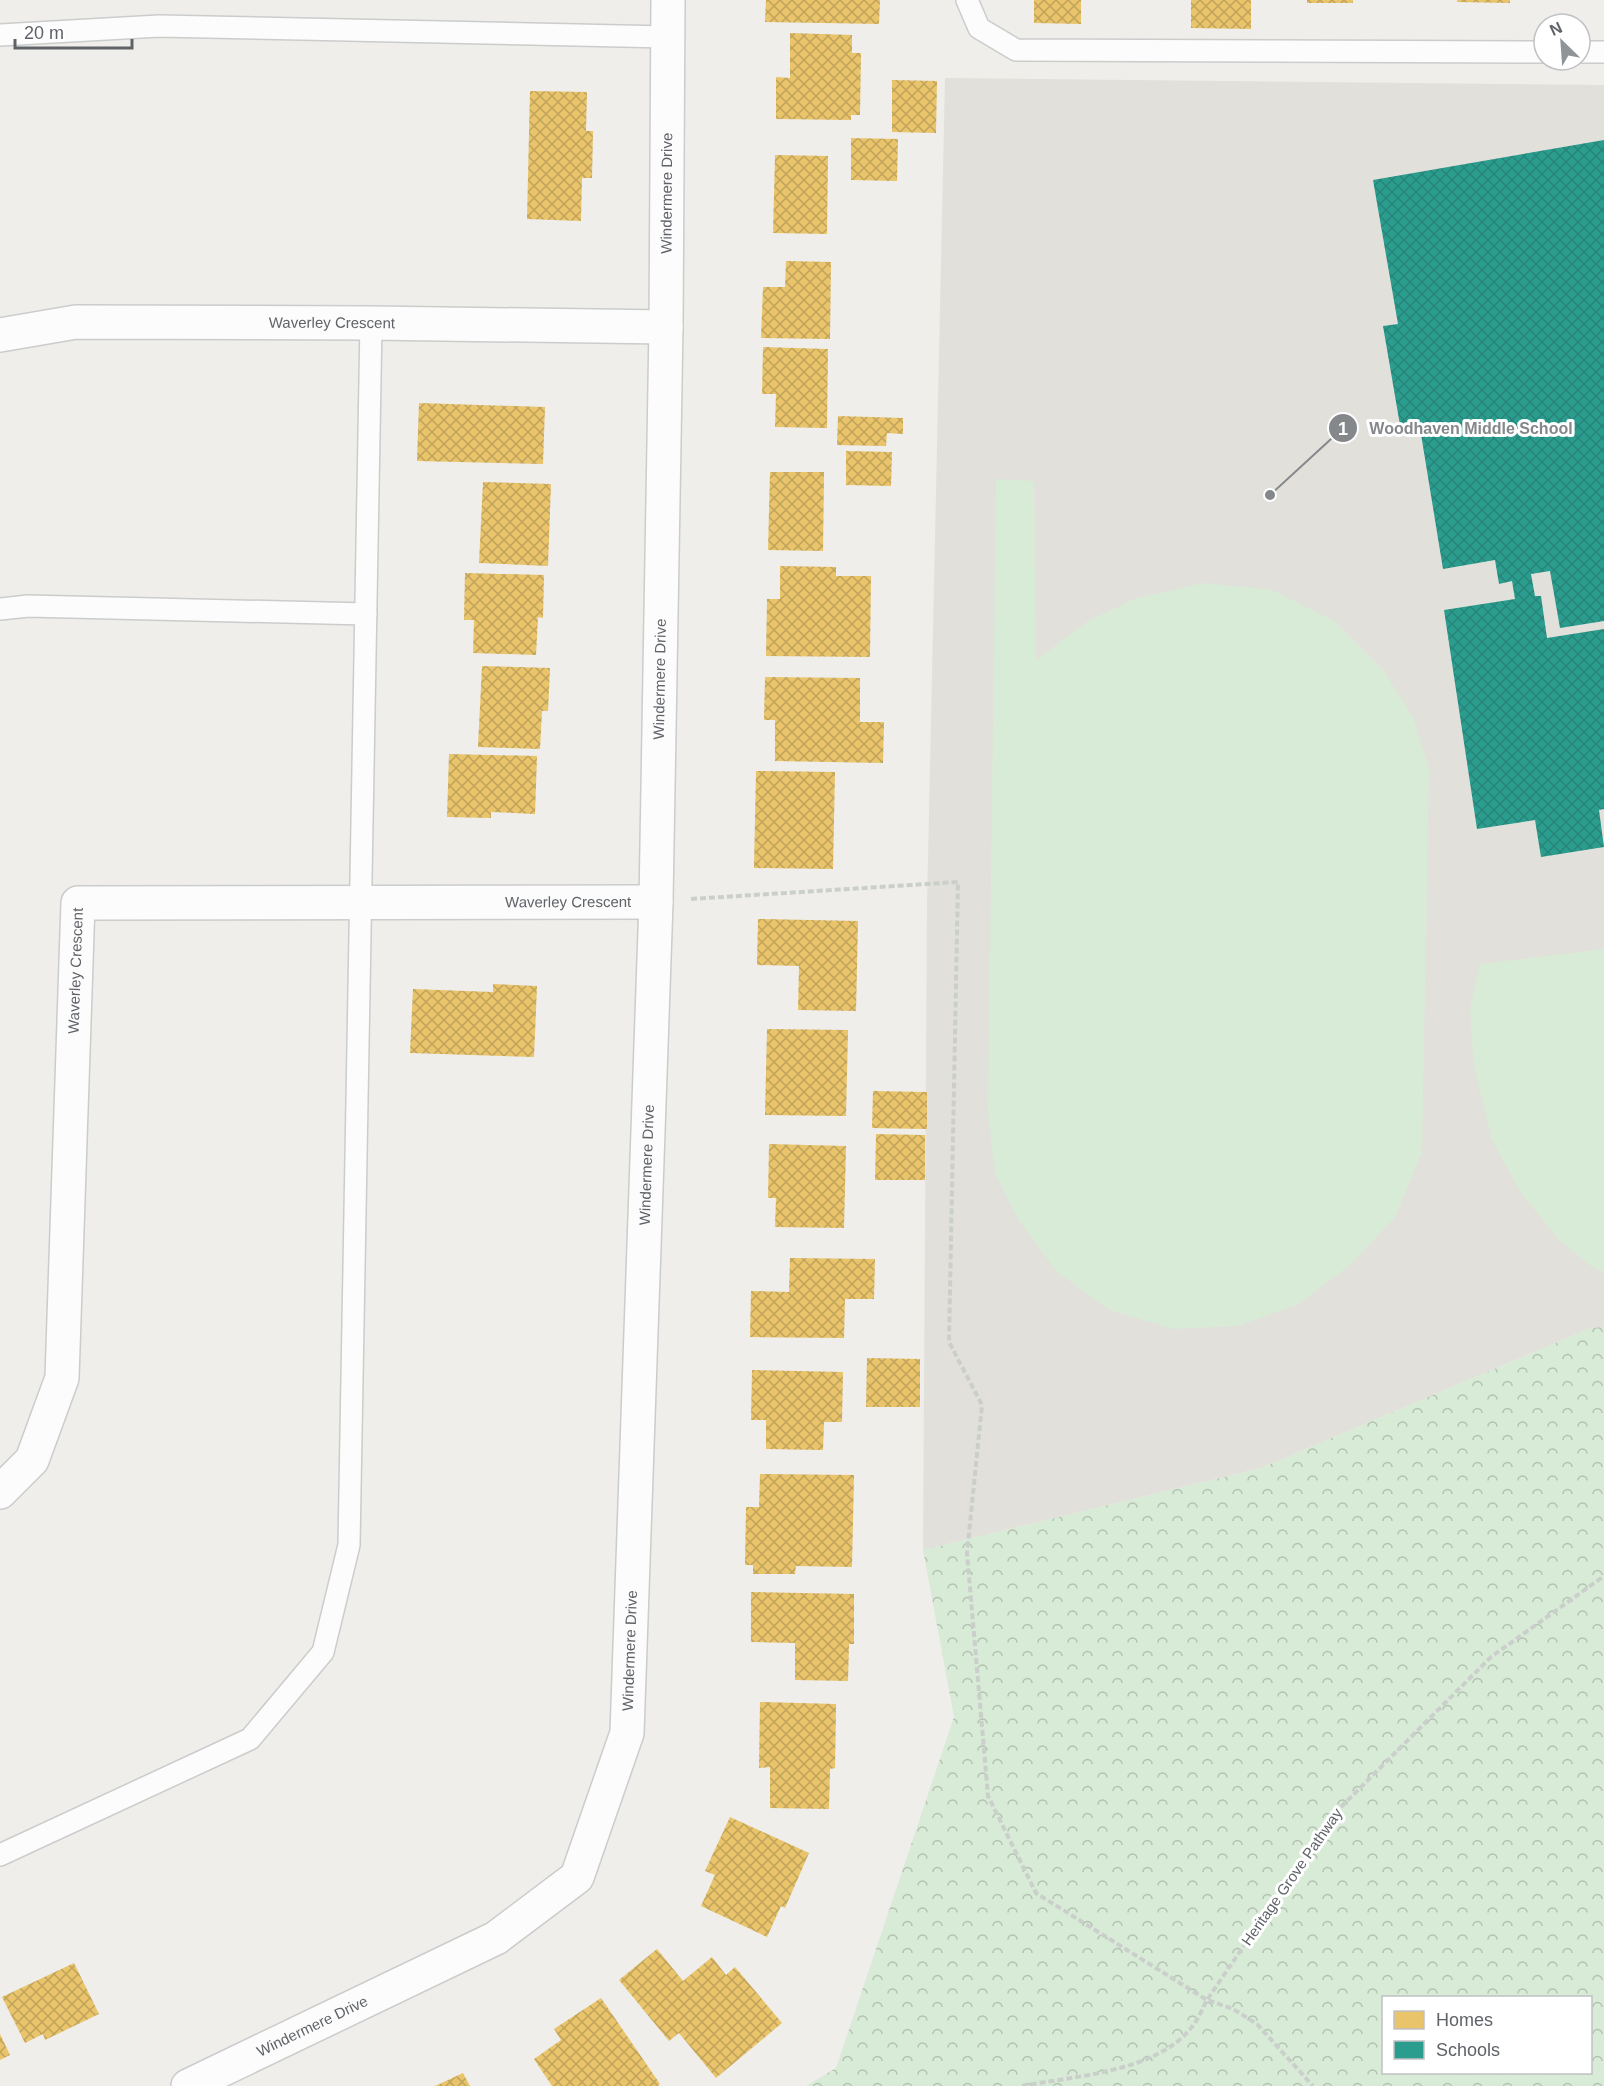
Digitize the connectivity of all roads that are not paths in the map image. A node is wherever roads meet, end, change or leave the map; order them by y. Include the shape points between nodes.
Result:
1 (668, 0) edge
2 (967, 0) edge
3 (0, 35) edge
4 (667, 37) junction
5 (1532, 52) edge
6 (371, 322) junction
7 (666, 327) junction
8 (0, 335) edge
9 (0, 609) edge
10 (366, 614) junction
11 (656, 902) junction
12 (359, 903) junction
13 (0, 1491) edge
14 (0, 1855) edge
15 (188, 2086) edge

1 - 4 street, Windermere Drive
2 - 5 lane via 979,28 1016,50
3 - 4 lane via 159,26
4 - 7 street, Windermere Drive
6 - 7 street, Waverley Crescent
6 - 8 street, Waverley Crescent via 76,322
6 - 10 lane
7 - 11 street, Windermere Drive
9 - 10 lane via 40,606
10 - 12 lane
11 - 12 street, Waverley Crescent
11 - 15 street, Windermere Drive via 627,1733 577,1877 496,1938
12 - 13 street, Waverley Crescent via 78,903 62,1378 32,1460
12 - 14 lane via 349,1545 323,1652 250,1739

